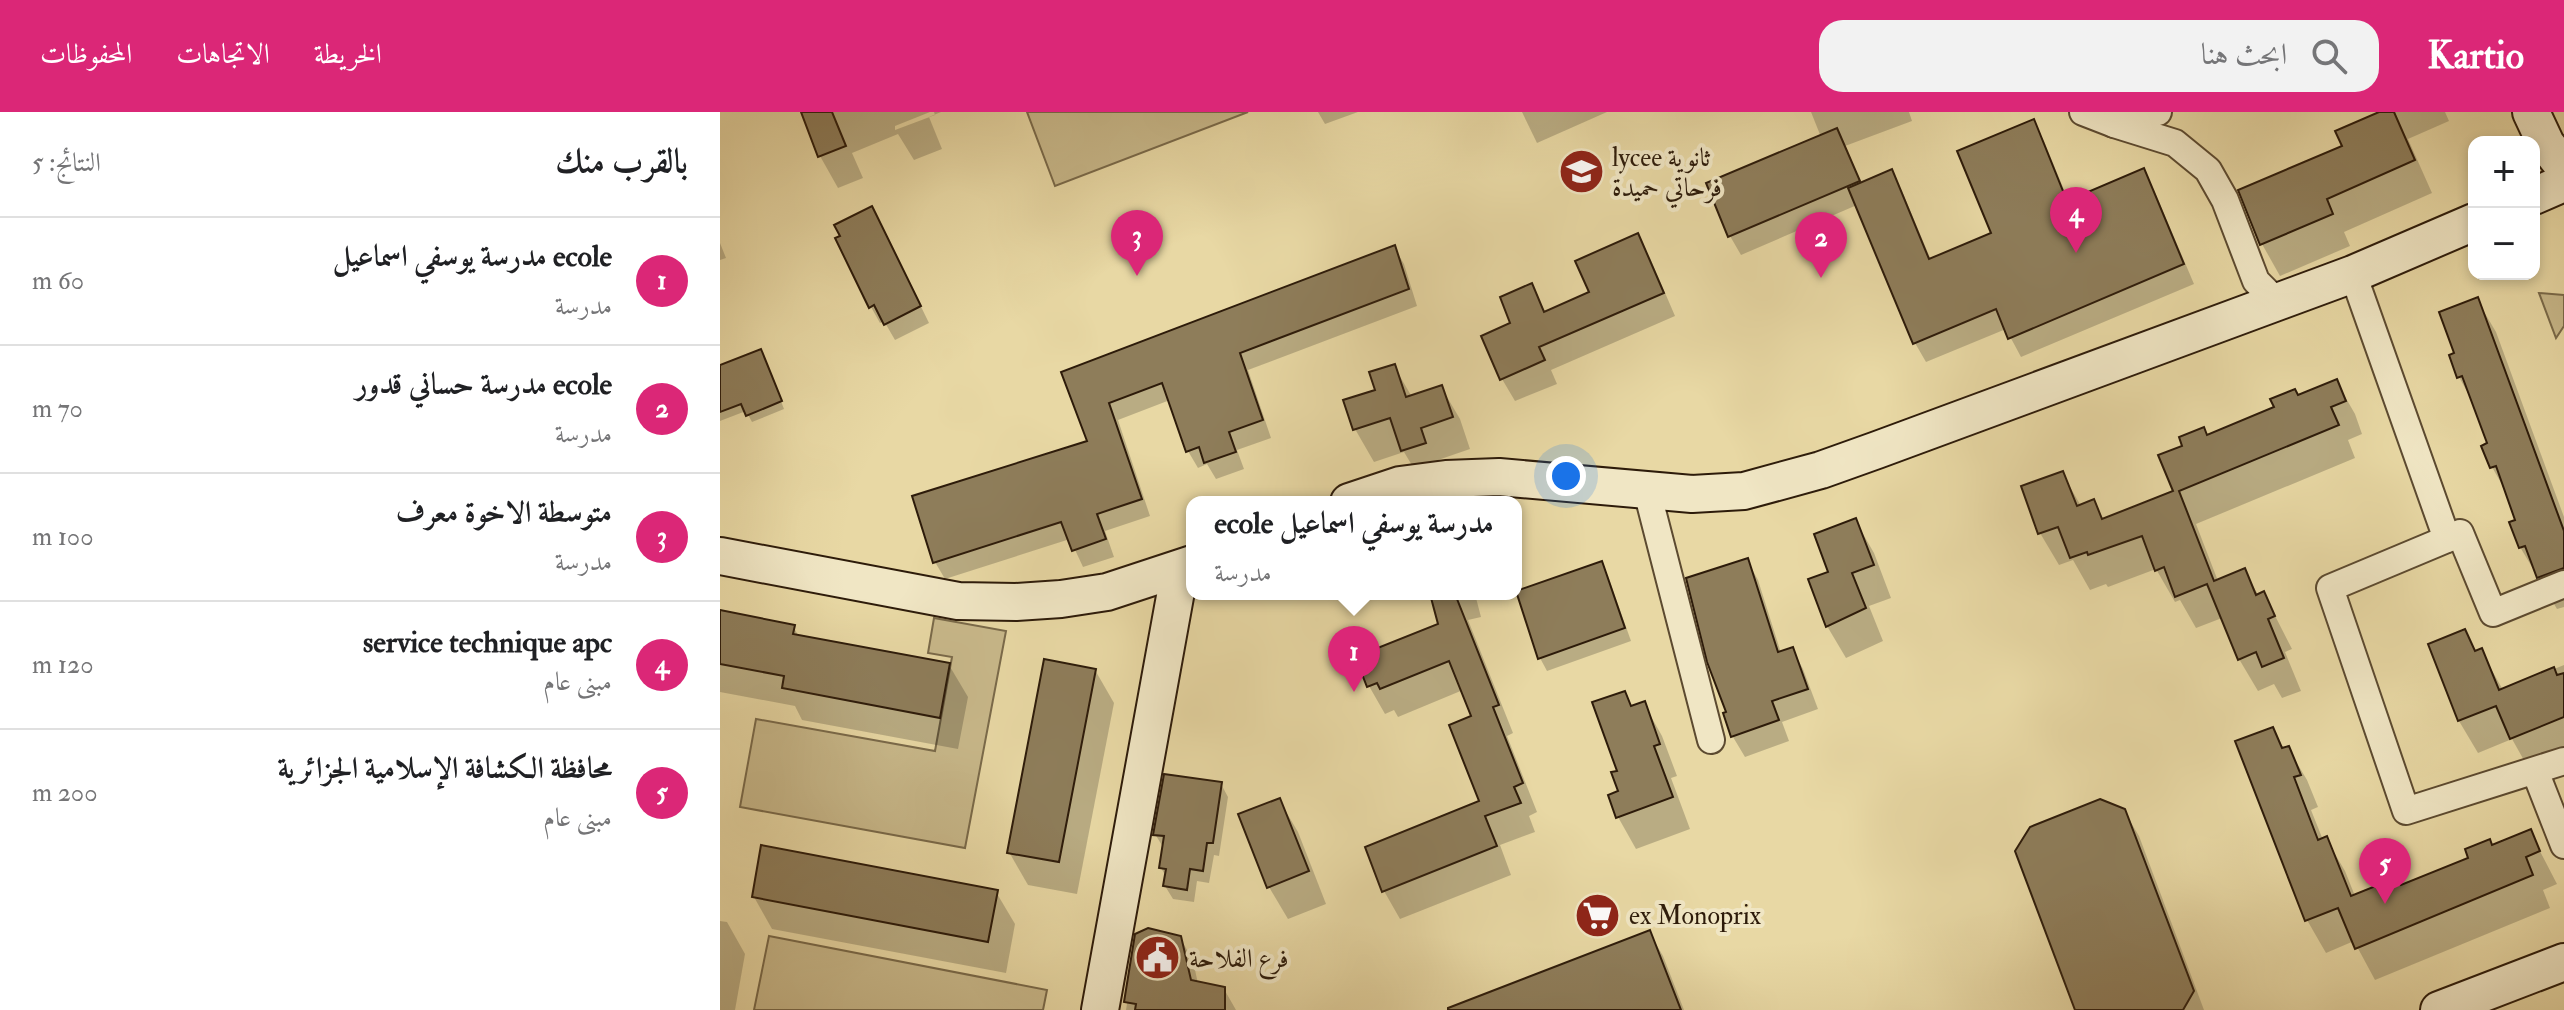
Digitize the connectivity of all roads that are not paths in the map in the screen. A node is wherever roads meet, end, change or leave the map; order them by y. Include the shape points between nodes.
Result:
1 (2083, 112) edge
2 (2158, 112) edge
3 (2531, 112) edge
4 (2114, 124) junction
5 (2564, 167) edge
6 (2564, 183) edge
7 (2540, 193) edge
8 (2468, 225) edge
9 (2353, 274) junction
10 (2277, 302) junction
11 (1647, 491) junction
12 (1367, 496) edge
13 (2447, 539) junction
14 (720, 556) edge
15 (1186, 566) edge
16 (2564, 584) edge
17 (1711, 740) dead end
18 (2564, 761) edge
19 (2535, 771) junction
20 (2564, 845) edge
21 (2564, 962) edge
22 (1100, 1010) edge
23 (2439, 1010) edge

1 - 4 street
2 - 4 street
3 - 5 street
4 - 10 street via 2175,143 2208,170 2256,281
6 - 7 street
8 - 9 street
9 - 10 street
9 - 13 street
10 - 11 street via 1821,470 1744,491
11 - 12 street via 1472,478 1400,485
11 - 17 street
13 - 16 street via 2460,533 2493,613
13 - 19 street via 2330,588 2406,811
14 - 15 street via 958,601 1016,602 1107,592
15 - 22 street
18 - 19 street
19 - 20 street
21 - 23 street

